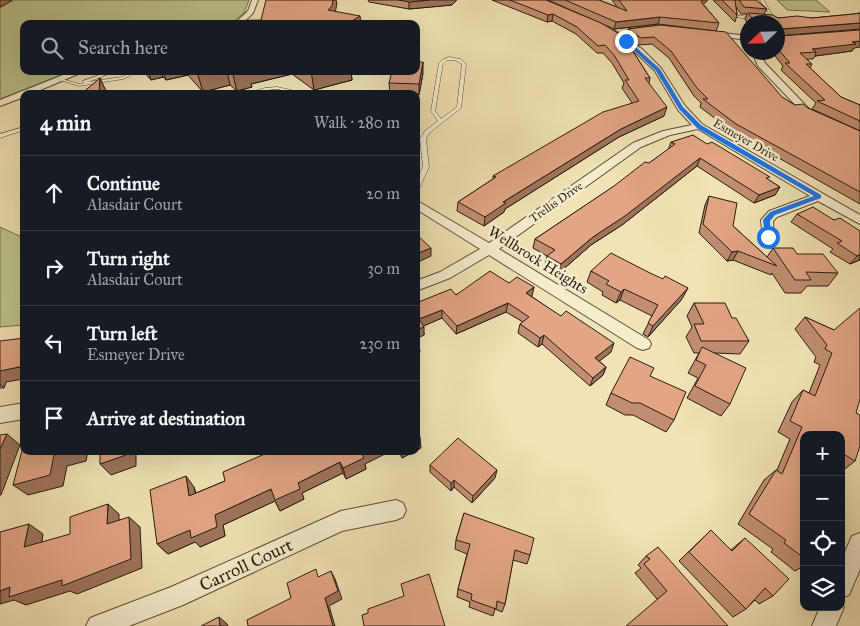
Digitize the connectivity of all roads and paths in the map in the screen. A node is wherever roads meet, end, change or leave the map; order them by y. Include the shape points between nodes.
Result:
1 (255, 0) edge
2 (762, 0) edge
3 (736, 16) edge
4 (242, 20) edge
5 (598, 25) edge
6 (629, 30) edge
7 (613, 33) junction
8 (703, 33) edge
9 (740, 37) edge
10 (759, 60) edge
11 (70, 75) edge
12 (104, 75) edge
13 (128, 75) edge
14 (59, 79) junction
15 (79, 85) junction
16 (32, 90) edge
17 (264, 90) edge
18 (290, 90) edge
19 (20, 95) edge
20 (0, 103) edge
21 (825, 120) edge
22 (440, 121) junction
23 (699, 126) junction
24 (20, 129) edge
25 (0, 136) edge
26 (420, 180) edge
27 (819, 196) junction
28 (420, 206) edge
29 (860, 220) edge
30 (768, 237) dead end
31 (490, 249) junction
32 (420, 284) edge
33 (643, 344) dead end
34 (20, 412) edge
35 (0, 415) edge
36 (396, 510) dead end
37 (860, 544) edge
38 (845, 578) edge
39 (830, 611) edge
40 (98, 626) edge
41 (824, 626) edge

1 - 4 street via 251,12
2 - 3 lane via 773,18 756,20
5 - 7 street, Esmeyer Drive
6 - 7 street
7 - 23 street, Esmeyer Drive via 639,51 658,70 681,108
8 - 9 street
10 - 21 street via 807,112
11 - 14 street
12 - 15 lane
13 - 15 lane
14 - 15 lane
14 - 16 street
17 - 18 lane via 276,87
19 - 20 street
22 - 22 lane via 459,108 464,64 461,61 448,59 441,63 433,112
22 - 26 lane via 422,139 427,158
23 - 27 street, Esmeyer Drive
23 - 31 street, Trellis Drive via 667,133 638,145
24 - 25 lane
27 - 29 street, Esmeyer Drive
27 - 30 street via 773,214 767,220
28 - 31 street, Wellbrock Heights
31 - 32 street, Trellis Drive via 445,275
31 - 33 street, Wellbrock Heights
34 - 35 street
36 - 40 street, Carroll Court via 341,521 175,597
37 - 38 street
39 - 41 street

